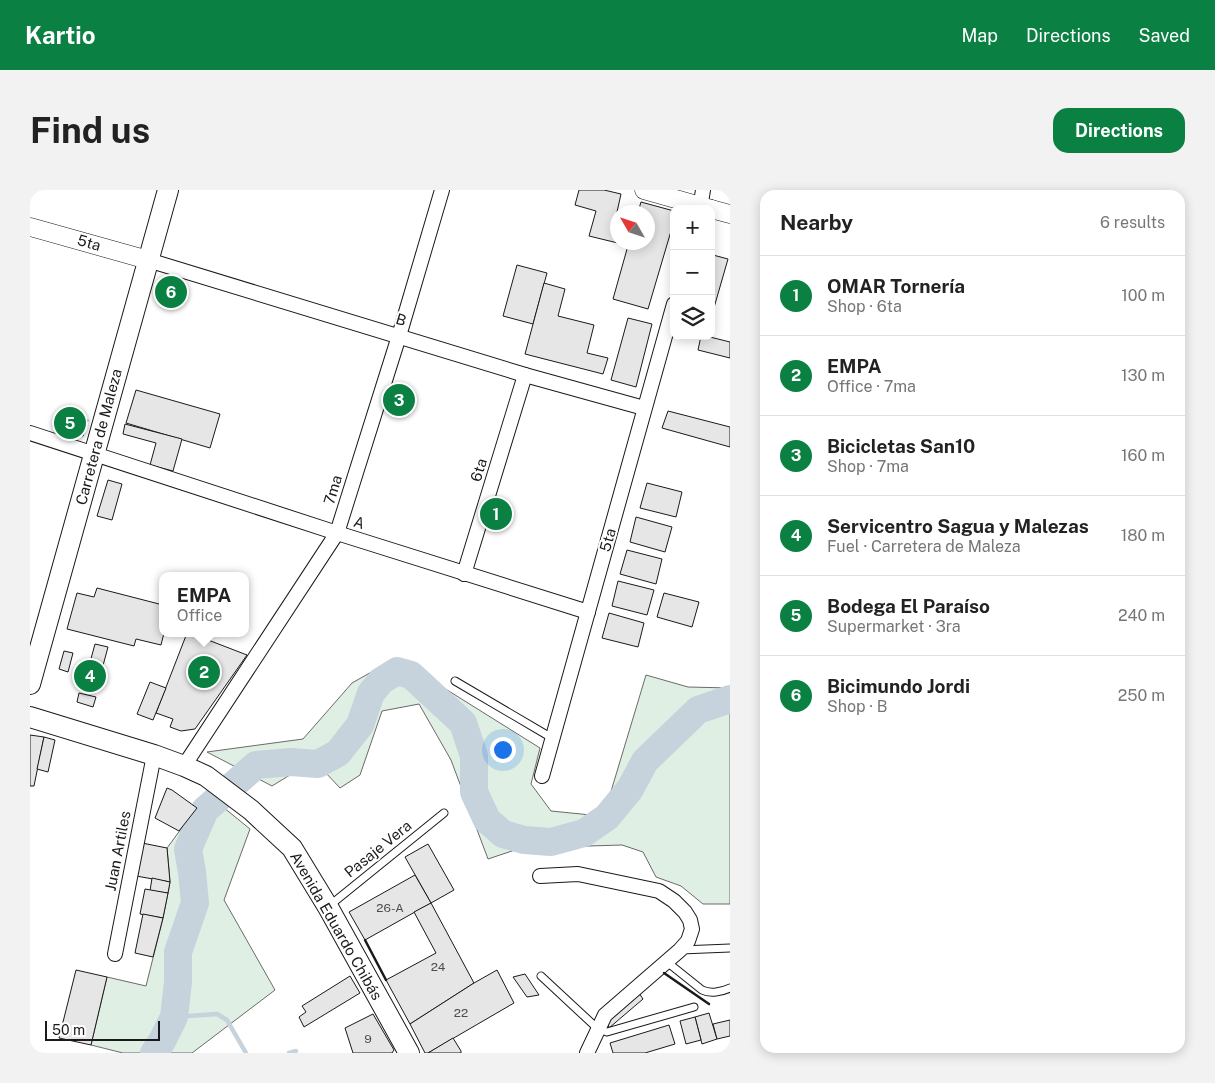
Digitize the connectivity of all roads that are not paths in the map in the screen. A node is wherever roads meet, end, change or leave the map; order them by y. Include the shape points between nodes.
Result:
1 (168, 190) edge
2 (442, 190) edge
3 (644, 190) edge
4 (705, 204) edge
5 (730, 214) edge
6 (30, 226) edge
7 (148, 260) junction
8 (670, 318) edge
9 (398, 336) junction
10 (525, 375) junction
11 (644, 408) junction
12 (30, 433) edge
13 (94, 454) junction
14 (336, 533) junction
15 (464, 574) junction
16 (588, 612) junction
17 (455, 680) dead end
18 (30, 684) edge
19 (30, 717) edge
20 (552, 738) junction
21 (154, 755) junction
22 (184, 766) junction
23 (542, 776) dead end
24 (444, 813) dead end
25 (540, 876) dead end
26 (328, 906) junction
27 (730, 948) edge
28 (680, 950) junction
29 (115, 954) dead end
30 (667, 962) junction
31 (541, 976) dead end
32 (730, 988) edge
33 (694, 1008) dead end
34 (598, 1029) junction
35 (409, 1053) edge
36 (587, 1053) edge

1 - 7 main road, Carretera de Maleza
2 - 9 street, 7ma
3 - 4 street
4 - 5 street
6 - 7 street, 5ta
7 - 9 street, B
7 - 13 main road, Carretera de Maleza
8 - 11 street, 5ta
9 - 10 street, B
9 - 14 street, 7ma
10 - 11 street, B
10 - 15 street, 6ta
11 - 16 street, 5ta
12 - 13 street, A
13 - 14 street, A
13 - 18 main road, Carretera de Maleza
14 - 15 street, A
14 - 22 street, 7ma
15 - 16 street, A
16 - 20 street, 5ta
17 - 20 lane
19 - 21 main road, Avenida Eduardo Chibás
20 - 23 street, 5ta
21 - 22 main road, Avenida Eduardo Chibás
21 - 29 street, Juan Artiles
22 - 26 main road, Avenida Eduardo Chibás via 206,776 251,810 292,848
24 - 26 lane, Pasaje Vera
25 - 28 street via 578,874 659,891 674,901 690,920 692,929 688,941
26 - 35 main road, Avenida Eduardo Chibás
27 - 28 lane
28 - 30 street
30 - 32 lane via 702,990
30 - 34 street via 605,1015
31 - 34 lane
33 - 34 lane via 607,1032
34 - 36 street

